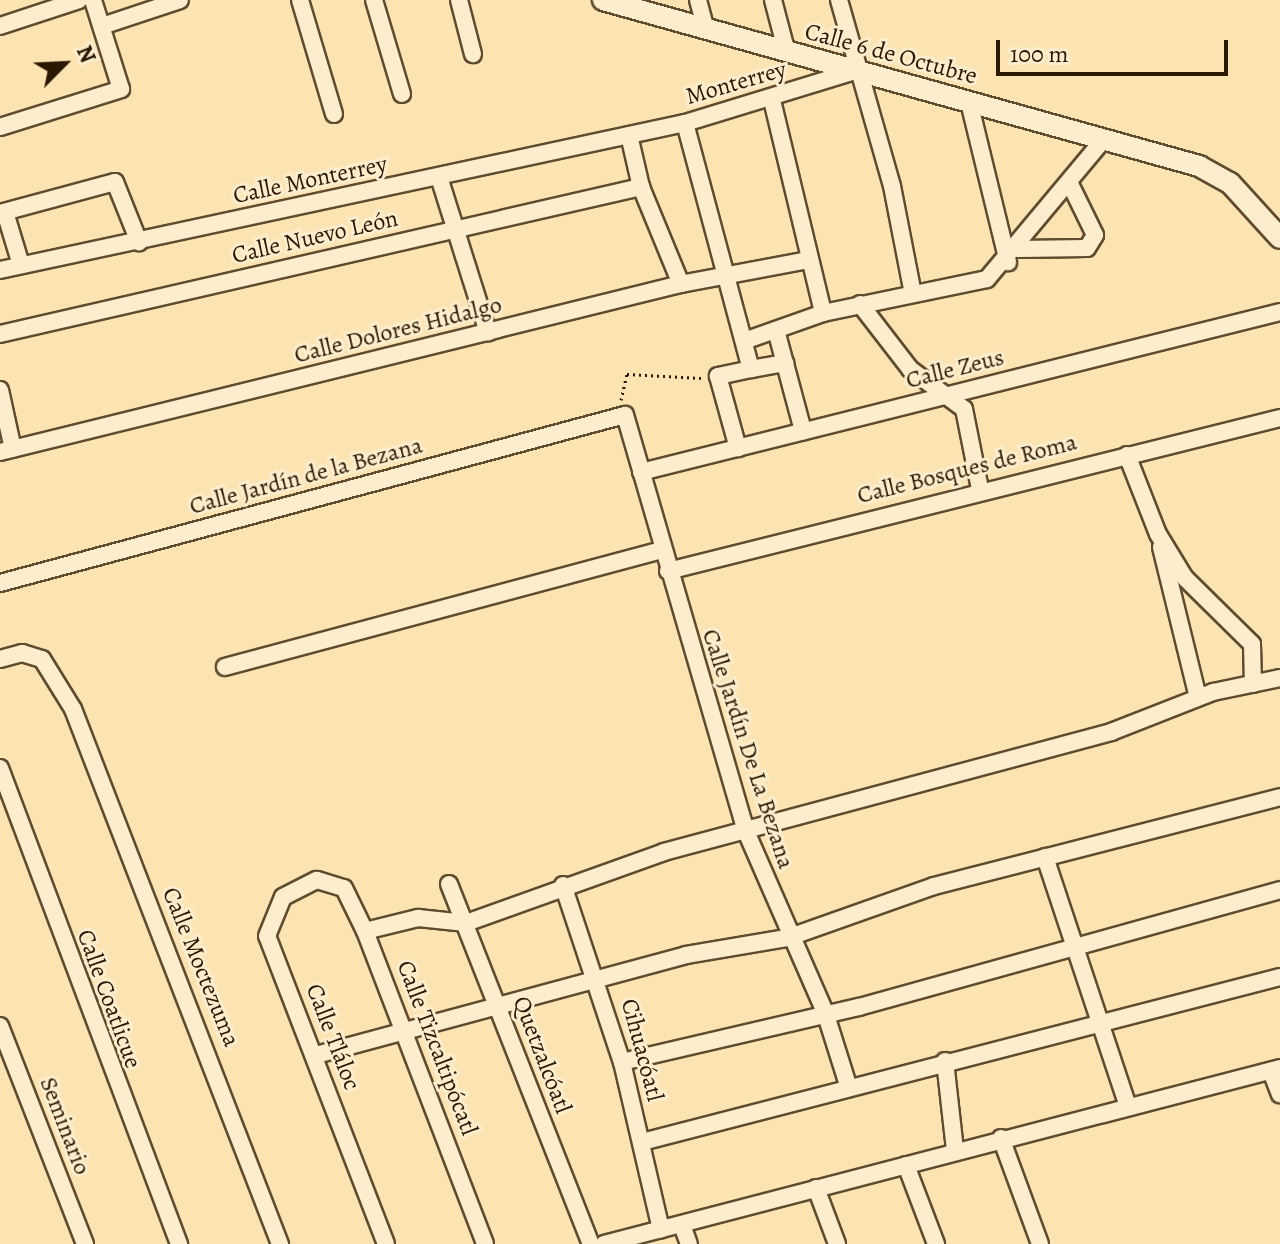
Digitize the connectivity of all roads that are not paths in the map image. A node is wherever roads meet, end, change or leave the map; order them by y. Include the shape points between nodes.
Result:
1 (79, 0) edge
2 (93, 0) edge
3 (180, 0) edge
4 (300, 0) edge
5 (374, 0) edge
6 (459, 0) edge
7 (603, 0) edge
8 (698, 0) edge
9 (773, 0) edge
10 (839, 0) edge
11 (631, 4) edge
12 (0, 26) edge
13 (102, 26) junction
14 (706, 29) junction
15 (787, 53) junction
16 (473, 54) dead end
17 (855, 71) junction
18 (402, 94) dead end
19 (772, 100) junction
20 (969, 102) junction
21 (334, 114) dead end
22 (685, 123) junction
23 (0, 127) edge
24 (629, 135) junction
25 (1104, 139) junction
26 (439, 177) junction
27 (1070, 184) junction
28 (641, 187) junction
29 (3, 213) edge
30 (454, 229) junction
31 (1280, 238) edge
32 (139, 242) junction
33 (1018, 249) junction
34 (808, 260) junction
35 (1008, 262) junction
36 (21, 265) junction
37 (0, 270) edge
38 (724, 278) junction
39 (681, 284) junction
40 (913, 294) junction
41 (860, 304) junction
42 (1280, 312) edge
43 (823, 313) junction
44 (776, 330) junction
45 (488, 332) junction
46 (0, 334) edge
47 (744, 341) junction
48 (785, 363) junction
49 (751, 369) junction
50 (0, 390) edge
51 (952, 394) junction
52 (625, 415) joint
53 (1280, 418) edge
54 (803, 431) junction
55 (738, 448) junction
56 (7, 451) edge
57 (1127, 455) junction
58 (641, 472) junction
59 (980, 489) junction
60 (1158, 534) junction
61 (662, 550) junction
62 (668, 571) junction
63 (1185, 578) junction
64 (1168, 582) junction
65 (0, 583) edge
66 (0, 659) edge
67 (225, 667) dead end
68 (1280, 678) edge
69 (1253, 684) junction
70 (1198, 698) junction
71 (0, 768) edge
72 (1280, 797) edge
73 (7, 811) edge
74 (745, 829) junction
75 (1045, 857) junction
76 (330, 879) joint
77 (449, 884) dead end
78 (563, 885) junction
79 (1280, 890) edge
80 (466, 923) junction
81 (365, 931) junction
82 (787, 938) junction
83 (1074, 944) junction
84 (1280, 977) edge
85 (598, 981) junction
86 (497, 1004) junction
87 (825, 1012) junction
88 (0, 1026) edge
89 (406, 1026) junction
90 (1102, 1026) junction
91 (316, 1055) junction
92 (945, 1061) junction
93 (622, 1062) junction
94 (1276, 1070) edge
95 (849, 1088) junction
96 (1280, 1094) edge
97 (1128, 1106) junction
98 (1001, 1138) junction
99 (642, 1142) junction
100 (955, 1150) junction
101 (906, 1165) junction
102 (816, 1188) junction
103 (682, 1225) junction
104 (661, 1230) junction
105 (631, 1240) edge
106 (85, 1244) edge
107 (179, 1244) edge
108 (280, 1244) edge
109 (386, 1244) edge
110 (485, 1244) edge
111 (591, 1244) edge
112 (604, 1244) edge
113 (689, 1244) edge
114 (837, 1244) edge
115 (936, 1244) edge
116 (1040, 1244) edge

1 - 12 street
2 - 13 street
3 - 13 street
4 - 21 street
5 - 18 street
6 - 16 street
7 - 11 street, Calle 6 de Octubre
8 - 14 street
9 - 15 street
10 - 17 street
11 - 14 street, Calle 6 de Octubre
13 - 23 street via 121,89
14 - 15 street, Calle 6 de Octubre
15 - 17 street, Calle 6 de Octubre
17 - 19 street, Monterrey
17 - 20 street, Calle 6 de Octubre
17 - 40 street via 892,186
19 - 22 street, Monterrey
19 - 34 street
20 - 25 street, Calle 6 de Octubre
20 - 35 street
22 - 24 street, Monterrey
22 - 38 street
24 - 26 street, Calle Monterrey
24 - 28 street
25 - 27 street
25 - 31 street, Calle 6 de Octubre via 1199,166 1230,183
26 - 30 street
26 - 32 street, Calle Monterrey
27 - 33 street
27 - 33 street via 1095,235 1087,248
28 - 30 street, Calle Nuevo León
28 - 39 street
29 - 32 street via 115,182
29 - 36 street
30 - 45 street
30 - 46 street, Calle Nuevo León
32 - 36 street, Calle Monterrey
33 - 35 street
34 - 38 street, Calle Dolores Hidalgo
34 - 43 street
35 - 40 street via 987,279
36 - 37 street, Calle Monterrey
38 - 39 street, Calle Dolores Hidalgo
38 - 47 street
39 - 45 street, Calle Dolores Hidalgo
40 - 41 street
41 - 43 street
41 - 51 street via 910,369
42 - 51 street, Calle Zeus
43 - 44 street
44 - 47 street
44 - 48 street
45 - 56 street, Calle Dolores Hidalgo
47 - 49 street
48 - 49 street
48 - 54 street
49 - 55 street via 718,376
50 - 56 street
51 - 54 street, Calle Zeus
51 - 59 street via 970,429
52 - 58 street, Calle Jardín De La Bezana
52 - 65 street, Calle Jardín de la Bezana
53 - 57 street, Calle Bosques de Roma
54 - 55 street, Calle Zeus
55 - 58 street, Calle Zeus
57 - 59 street, Calle Bosques de Roma
57 - 60 street
58 - 61 street, Calle Jardín De La Bezana
59 - 62 street, Calle Bosques de Roma
60 - 63 street
60 - 64 street
61 - 62 street, Calle Jardín De La Bezana
61 - 67 street
62 - 74 street, Calle Jardín De La Bezana
63 - 64 street
63 - 69 street via 1252,644
64 - 70 street
66 - 108 street, Calle Moctezuma via 22,653 42,659 73,709
68 - 69 street
69 - 70 street
70 - 74 street via 1111,732
71 - 73 street, Calle Coatlicue
72 - 75 street
73 - 107 street, Calle Coatlicue
74 - 78 street
74 - 82 street, Calle Jardín De La Bezana
75 - 82 street via 934,886
75 - 83 street
76 - 81 street, Calle Tizcaltipócatl via 344,888
76 - 91 street, Calle Tláloc via 283,897 268,927
77 - 80 street, Quetzalcóatl
78 - 80 street
78 - 85 street, Cihuacóatl
79 - 83 street
80 - 81 street via 418,918
80 - 86 street, Quetzalcóatl
81 - 89 street, Calle Tizcaltipócatl
82 - 85 street
82 - 87 street, Calle Jardín De La Bezana
83 - 87 street
83 - 90 street
84 - 90 street
85 - 86 street
85 - 93 street, Cihuacóatl
86 - 89 street
86 - 111 street, Quetzalcóatl
87 - 93 street
87 - 95 street, Calle Jardín De La Bezana
88 - 106 street, Seminario
89 - 91 street
89 - 110 street, Calle Tizcaltipócatl
90 - 92 street
90 - 97 street
91 - 109 street, Calle Tláloc
92 - 95 street
92 - 100 street
93 - 99 street, Cihuacóatl
94 - 96 street
94 - 97 street
95 - 99 street
97 - 98 street
98 - 100 street
98 - 116 street
99 - 104 street, Cihuacóatl
100 - 101 street
101 - 102 street
101 - 115 street
102 - 103 street
102 - 114 street
103 - 104 street
103 - 113 street
104 - 105 street
105 - 112 street

